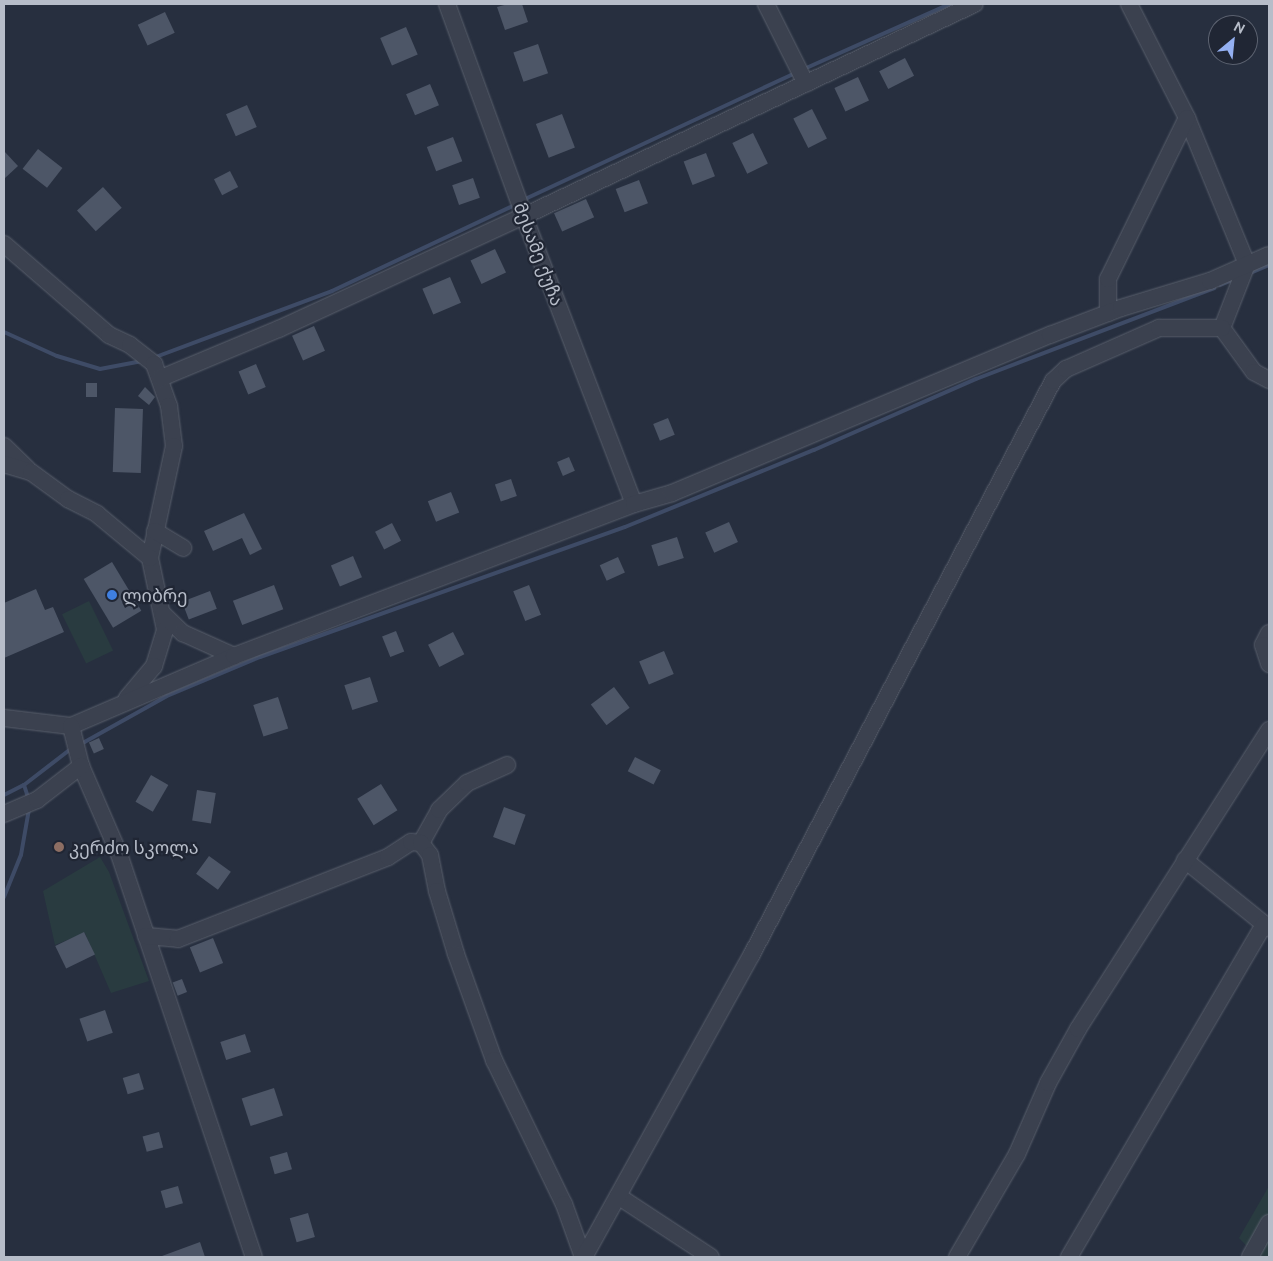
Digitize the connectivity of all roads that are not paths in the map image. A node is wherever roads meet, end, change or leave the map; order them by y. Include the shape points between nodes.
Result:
1 (447, 4) edge
2 (766, 4) edge
3 (975, 4) edge
4 (1129, 4) edge
5 (806, 84) junction
6 (1187, 118) junction
7 (524, 216) junction
8 (4, 244) edge
9 (1269, 255) edge
10 (1247, 264) junction
11 (1108, 313) junction
12 (1222, 328) junction
13 (161, 378) junction
14 (1269, 380) edge
15 (4, 446) edge
16 (4, 464) edge
17 (31, 472) junction
18 (634, 504) junction
19 (155, 531) junction
20 (183, 548) dead end
21 (150, 558) junction
22 (163, 614) junction
23 (1269, 633) edge
24 (234, 656) junction
25 (1269, 664) edge
26 (121, 703) junction
27 (4, 718) edge
28 (71, 726) junction
29 (1269, 730) edge
30 (506, 765) dead end
31 (81, 766) junction
32 (4, 814) edge
33 (421, 842) junction
34 (1184, 860) junction
35 (1267, 926) edge
36 (146, 936) junction
37 (618, 1196) junction
38 (1269, 1223) edge
39 (254, 1257) edge
40 (584, 1257) edge
41 (711, 1257) edge
42 (957, 1257) edge
43 (1069, 1257) edge
44 (1250, 1257) edge

1 - 7 street, მესამე ქუჩა
2 - 5 street
3 - 5 street
4 - 6 street
5 - 7 street
6 - 10 street
6 - 11 street via 1108,279
7 - 13 street
7 - 18 street, მესამე ქუჩა
8 - 13 street via 109,335 144,356
9 - 10 street
10 - 11 street via 1210,281
10 - 12 street
11 - 18 street via 672,493
12 - 14 street via 1254,372
12 - 37 street via 1159,328 1066,368 1052,381 752,954
13 - 19 street via 170,406 174,446 170,476
15 - 17 street
16 - 17 street
17 - 21 street via 68,500 97,514
18 - 24 street
19 - 20 street
19 - 21 street
21 - 22 street
22 - 24 street via 183,633
22 - 26 street via 166,630 154,666
23 - 25 street via 1263,645
24 - 26 street
26 - 28 street
27 - 28 street
28 - 31 street
29 - 34 street
30 - 33 street via 467,783 439,810
31 - 32 street via 37,800
31 - 36 street via 119,854
33 - 36 street via 411,842 388,857 178,939
33 - 40 street via 430,855 456,954 494,1060 564,1204
34 - 35 street
34 - 42 street via 1078,1029 1048,1083 1017,1154
35 - 43 street
36 - 39 street
37 - 40 street
37 - 41 street
38 - 44 street

